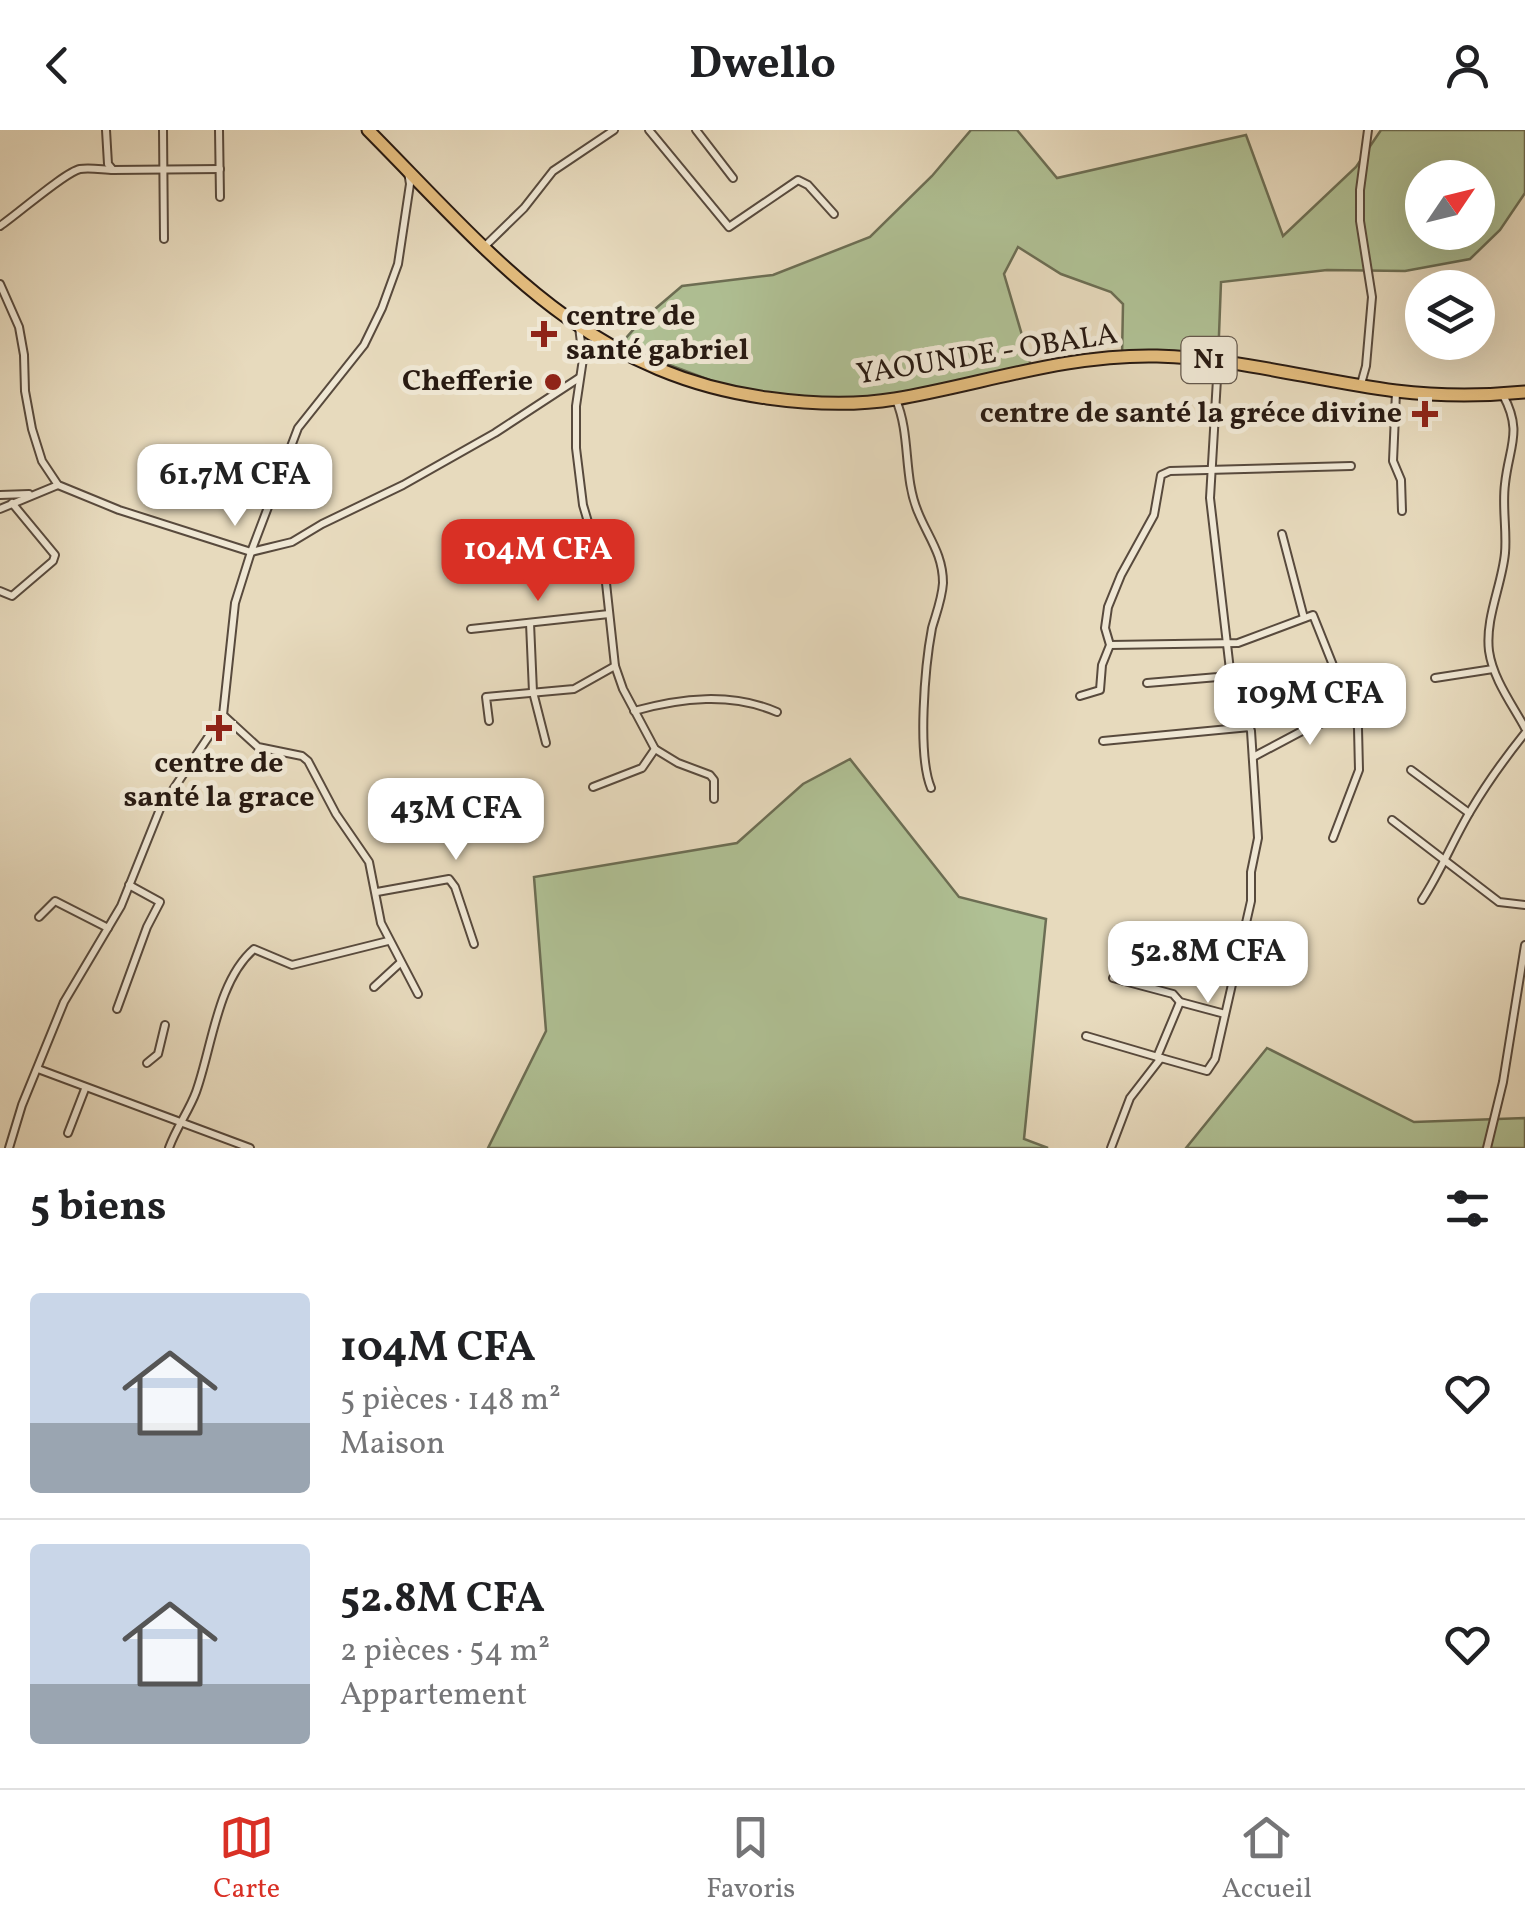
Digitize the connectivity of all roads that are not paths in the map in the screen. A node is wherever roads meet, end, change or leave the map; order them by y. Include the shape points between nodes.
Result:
1 (106, 130) edge
2 (163, 130) edge
3 (219, 130) edge
4 (368, 130) edge
5 (600, 130) edge
6 (614, 130) edge
7 (649, 130) edge
8 (696, 130) edge
9 (1368, 130) edge
10 (595, 142) junction
11 (165, 169) junction
12 (220, 169) junction
13 (114, 170) junction
14 (408, 171) junction
15 (734, 178) dead end
16 (220, 198) dead end
17 (834, 214) dead end
18 (0, 226) edge
19 (164, 239) dead end
20 (483, 248) junction
21 (0, 284) edge
22 (578, 327) junction
23 (1218, 361) junction
24 (580, 378) junction
25 (1362, 384) junction
26 (1396, 391) junction
27 (1525, 392) edge
28 (1502, 394) junction
29 (895, 398) junction
30 (1351, 466) dead end
31 (1212, 470) junction
32 (58, 485) junction
33 (33, 494) junction
34 (0, 495) edge
35 (12, 503) junction
36 (0, 510) edge
37 (1402, 511) dead end
38 (1282, 534) dead end
39 (251, 552) junction
40 (0, 591) edge
41 (609, 614) junction
42 (1304, 618) junction
43 (530, 623) junction
44 (471, 629) dead end
45 (1227, 642) junction
46 (1110, 645) junction
47 (615, 666) junction
48 (1494, 668) junction
49 (1230, 670) junction
50 (1435, 678) dead end
51 (1147, 683) dead end
52 (532, 692) junction
53 (1080, 696) dead end
54 (634, 711) junction
55 (1354, 711) junction
56 (777, 712) dead end
57 (223, 715) junction
58 (489, 721) dead end
59 (1250, 726) junction
60 (1525, 730) edge
61 (1103, 741) dead end
62 (546, 742) dead end
63 (656, 749) junction
64 (1253, 757) junction
65 (1410, 770) dead end
66 (593, 787) dead end
67 (931, 788) dead end
68 (714, 799) dead end
69 (1469, 813) junction
70 (1392, 820) dead end
71 (1333, 838) dead end
72 (1446, 860) junction
73 (129, 885) junction
74 (376, 892) junction
75 (1422, 900) dead end
76 (1525, 905) edge
77 (39, 917) dead end
78 (108, 928) junction
79 (388, 942) junction
80 (474, 944) dead end
81 (1525, 945) edge
82 (400, 963) junction
83 (1113, 978) dead end
84 (374, 987) dead end
85 (418, 994) dead end
86 (1180, 1002) junction
87 (117, 1009) dead end
88 (1225, 1014) junction
89 (165, 1025) dead end
90 (1086, 1036) dead end
91 (1159, 1058) junction
92 (147, 1063) dead end
93 (38, 1069) junction
94 (85, 1088) junction
95 (178, 1123) junction
96 (68, 1134) dead end
97 (9, 1148) edge
98 (170, 1148) edge
99 (250, 1148) edge
100 (1110, 1148) edge
101 (1487, 1148) edge

1 - 13 street
2 - 11 street
3 - 12 street
4 - 14 highway, YAOUNDE - OBALA / N1
5 - 10 street
6 - 10 street
7 - 17 street via 729,227 798,180
8 - 15 street
9 - 25 street via 1360,220 1372,297
10 - 20 street via 553,171
11 - 12 street
11 - 13 street
11 - 19 street
12 - 16 street
13 - 18 street via 80,169
14 - 20 highway, YAOUNDE - OBALA / N1
14 - 39 street via 398,264 382,308 364,345 298,428
20 - 22 highway, YAOUNDE - OBALA / N1
21 - 32 street via 19,327 32,429
22 - 24 street
22 - 29 highway, YAOUNDE - OBALA / N1 via 666,373 726,393 802,403
23 - 25 highway, YAOUNDE - OBALA / N1
23 - 29 highway, YAOUNDE - OBALA / N1 via 1094,358
23 - 31 street
24 - 39 street via 403,484 292,542
24 - 41 street via 578,463
25 - 26 highway, YAOUNDE - OBALA / N1
26 - 28 highway, YAOUNDE - OBALA / N1
26 - 37 street via 1393,461
27 - 28 highway, YAOUNDE - OBALA / N1
28 - 48 street via 1516,434 1504,483 1505,552 1490,622
29 - 67 street via 904,418 914,500 942,575 922,751
30 - 31 street
31 - 45 street
31 - 46 street via 1161,475 1154,516 1108,607
32 - 33 street
32 - 39 street
33 - 34 street
33 - 35 street
35 - 36 street
35 - 40 street via 55,555 12,596
38 - 42 street
39 - 57 street via 235,603
41 - 43 street
41 - 47 street
42 - 45 street
42 - 55 street via 1313,615
43 - 44 street
43 - 52 street
45 - 46 street
45 - 49 street
46 - 53 street via 1100,690
47 - 52 street via 574,689
47 - 54 street
48 - 50 street
48 - 60 street
49 - 51 street via 1218,677
49 - 59 street
52 - 58 street via 486,697
52 - 62 street
54 - 56 street via 702,699 744,700
54 - 63 street
55 - 64 street
55 - 71 street via 1359,770
57 - 73 street via 160,809
57 - 74 street via 258,747 308,761 369,862
59 - 61 street
59 - 64 street
60 - 69 street
63 - 66 street via 642,768
63 - 68 street via 710,775
64 - 88 street via 1258,838
65 - 69 street
69 - 72 street
70 - 72 street
72 - 75 street
72 - 76 street via 1499,902
73 - 78 street
73 - 87 street via 160,902
74 - 79 street
74 - 80 street via 449,880
77 - 78 street via 54,901
78 - 93 street via 64,1002
79 - 82 street
79 - 95 street via 292,965 254,949 241,960 209,1038 196,1093
81 - 101 street
82 - 84 street
82 - 85 street
83 - 86 street via 1173,994
86 - 88 street
86 - 91 street
88 - 91 street via 1208,1071
89 - 92 street via 158,1054
90 - 91 street
91 - 100 street via 1130,1098
93 - 94 street
93 - 97 street
94 - 95 street
94 - 96 street
95 - 98 street
95 - 99 street

